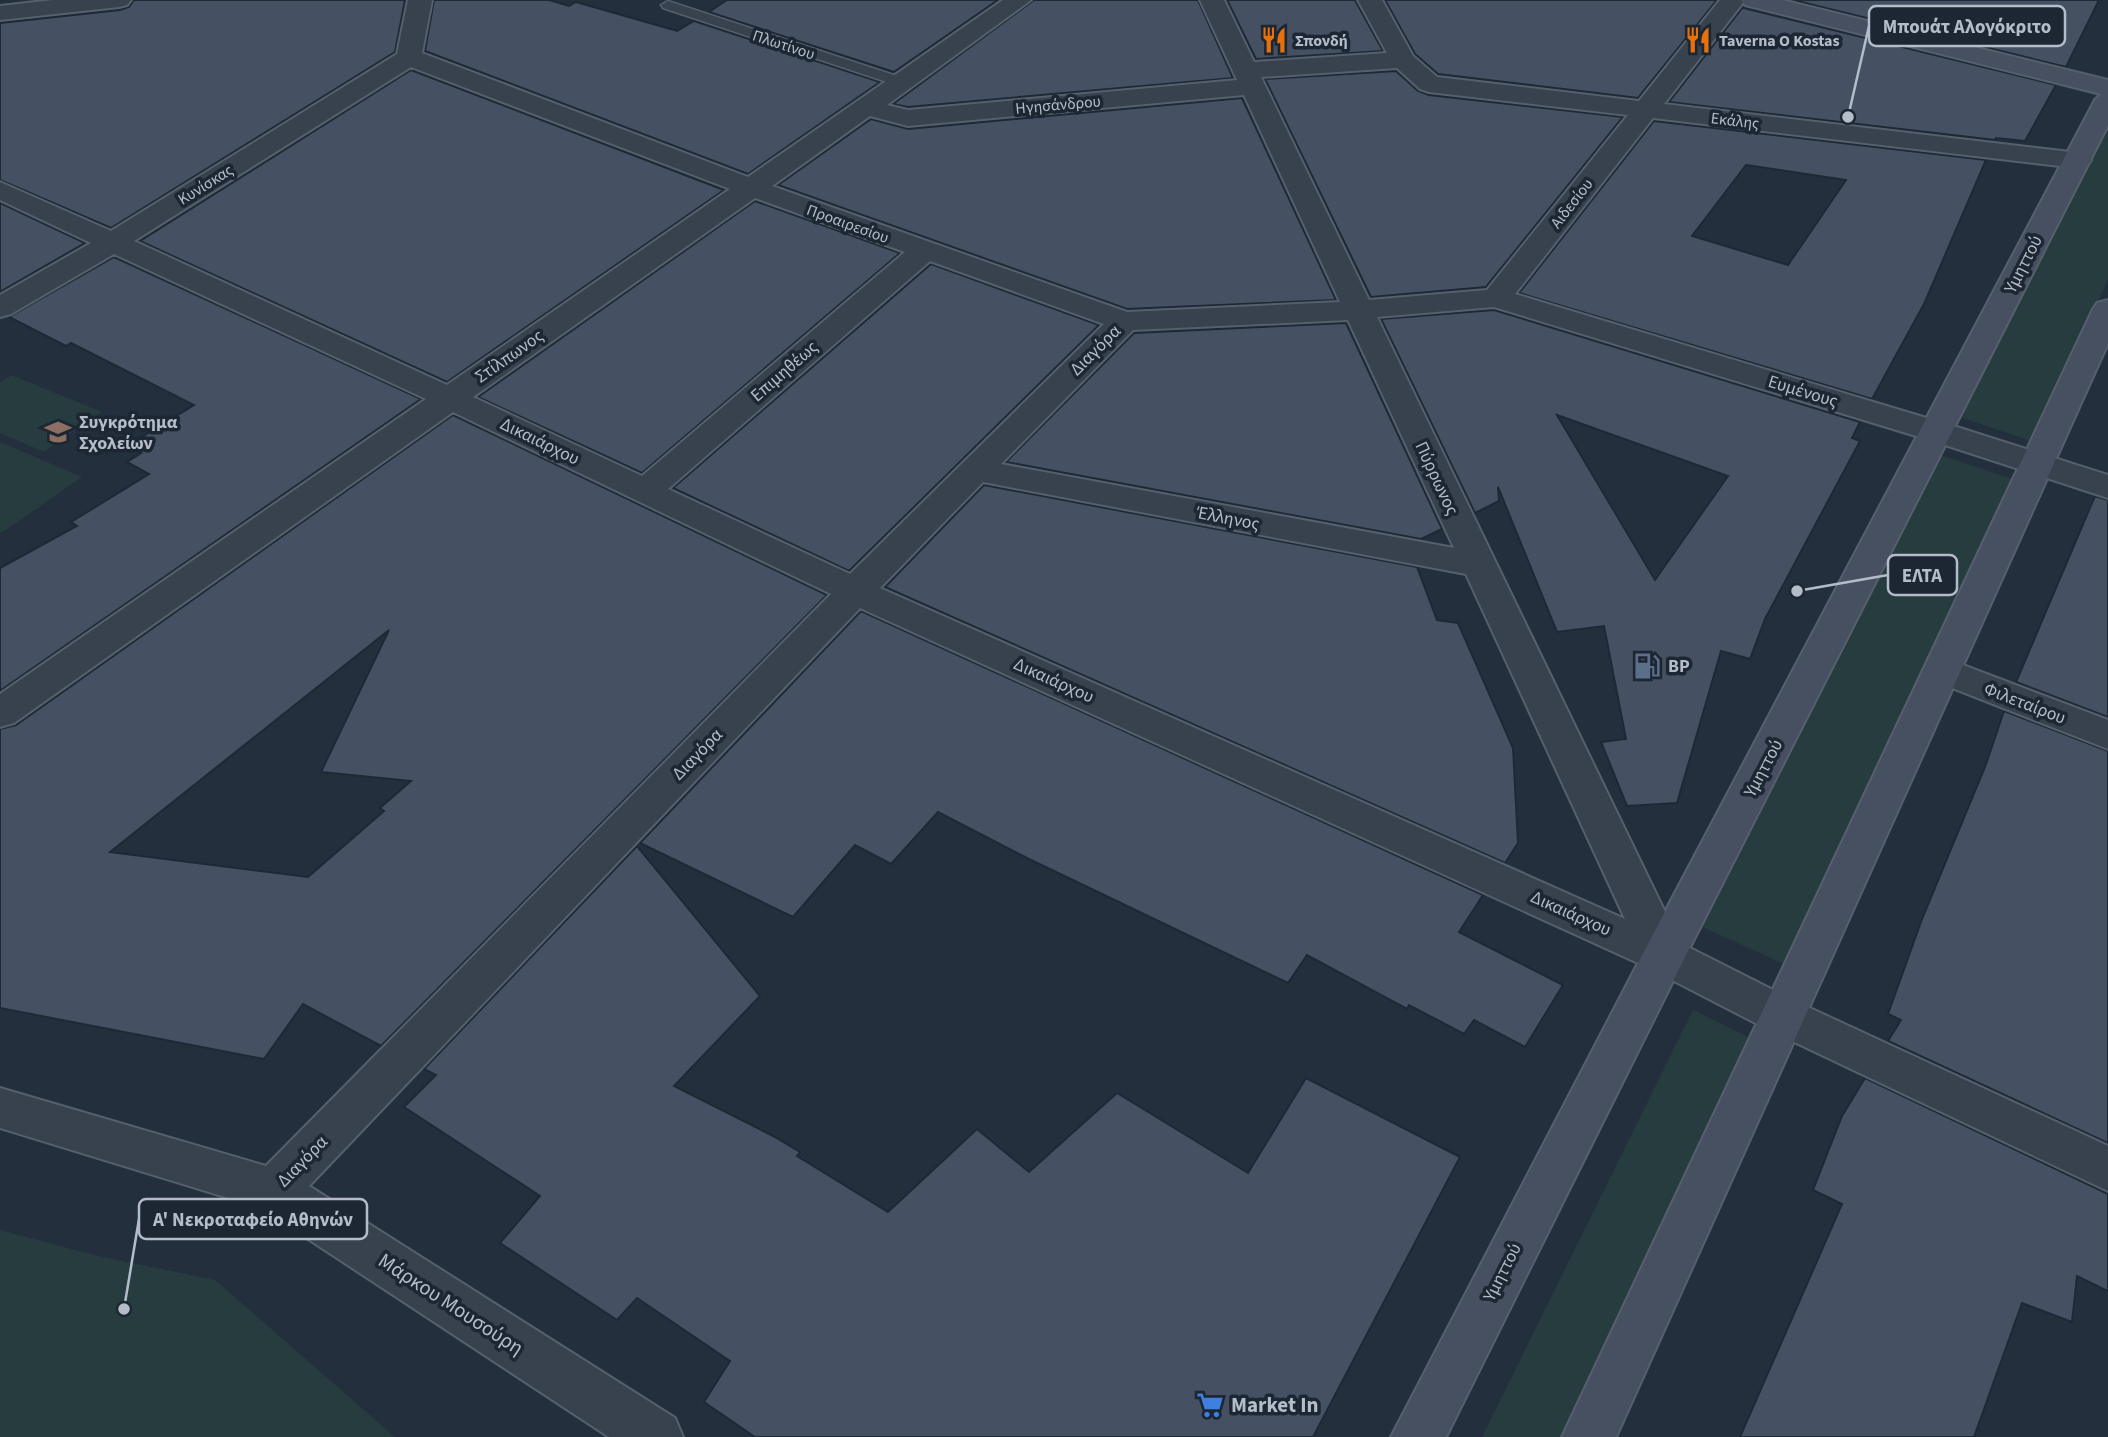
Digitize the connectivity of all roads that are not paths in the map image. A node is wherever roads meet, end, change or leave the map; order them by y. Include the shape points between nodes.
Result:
1 (119, 0) edge
2 (420, 0) edge
3 (1018, 0) edge
4 (1212, 0) edge
5 (1370, 0) edge
6 (1733, 0) edge
7 (1753, 0) edge
8 (668, 5) dead end
9 (0, 13) edge
10 (408, 57) junction
11 (1403, 60) junction
12 (1249, 78) junction
13 (901, 82) junction
14 (2108, 88) edge
15 (2108, 100) edge
16 (865, 107) junction
17 (1644, 110) junction
18 (2077, 160) junction
19 (750, 187) junction
20 (0, 190) edge
21 (111, 243) junction
22 (924, 251) junction
23 (1496, 298) junction
24 (0, 308) edge
25 (1358, 310) junction
26 (2106, 317) edge
27 (1124, 321) junction
28 (449, 398) junction
29 (1936, 432) junction
30 (2037, 463) junction
31 (977, 470) junction
32 (2108, 487) edge
33 (644, 492) junction
34 (1479, 565) junction
35 (855, 591) junction
36 (1942, 670) junction
37 (0, 713) edge
38 (2108, 735) edge
39 (1664, 955) junction
40 (1783, 1016) junction
41 (0, 1108) edge
42 (2108, 1169) edge
43 (274, 1190) junction
44 (656, 1437) edge
45 (1418, 1437) edge
46 (1589, 1437) edge

1 - 9 street
2 - 10 street
3 - 13 street, Στίλπωνος
4 - 12 street, Πύρρωνος
5 - 11 street, Εκάλης
6 - 17 street, Αιδεσίου
7 - 14 main road
8 - 13 lane, Πλωτίνου
10 - 19 street, Προαιρεσίου
10 - 21 street, Κυνίσκας
11 - 12 street, Ηγησάνδρου
11 - 17 street, Εκάλης via 1429,84
12 - 16 street, Ηγησάνδρου via 908,118
12 - 25 street, Πύρρωνος
13 - 16 street, Στίλπωνος
15 - 18 main road, Υμηττού
16 - 19 street, Στίλπωνος
17 - 18 street, Εκάλης
17 - 23 street, Αιδεσίου
18 - 29 main road, Υμηττού
19 - 22 street, Προαιρεσίου
19 - 28 street, Στίλπωνος
20 - 21 street, Δικαιάρχου
21 - 24 street, Κυνίσκας
21 - 28 street, Δικαιάρχου
22 - 27 street, Προαιρεσίου
22 - 33 street, Επιμηθέως
23 - 25 street
23 - 29 street, Ευμένους
25 - 27 street, Προαιρεσίου
25 - 34 street, Πύρρωνος
26 - 30 main road
27 - 31 street, Διαγόρα
28 - 33 street, Δικαιάρχου
28 - 37 street, Στίλπωνος
29 - 30 street, Ευμένους
29 - 39 main road, Υμηττού
30 - 32 street, Ευμένους
30 - 36 main road
31 - 34 street, Έλληνος
31 - 35 street, Διαγόρα
33 - 35 street, Δικαιάρχου
34 - 39 street, Πύρρωνος
35 - 39 street, Δικαιάρχου
35 - 43 street, Διαγόρα
36 - 38 street, Φιλεταίρου
36 - 40 main road
39 - 40 street, Δικαιάρχου
39 - 45 main road, Υμηττού
40 - 42 street, Δικαιάρχου
40 - 46 main road
41 - 43 street, Μάρκου Μουσούρη
43 - 44 street, Μάρκου Μουσούρη

